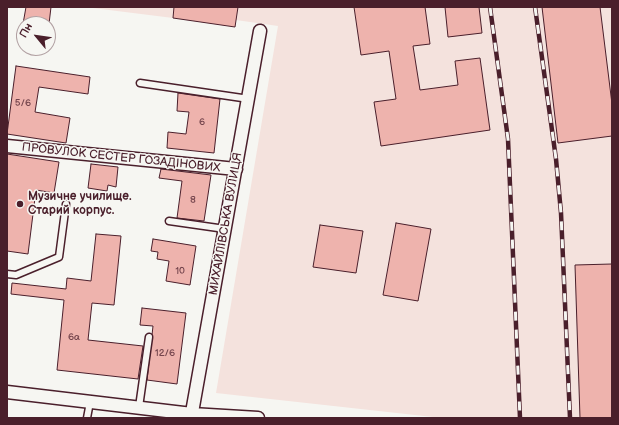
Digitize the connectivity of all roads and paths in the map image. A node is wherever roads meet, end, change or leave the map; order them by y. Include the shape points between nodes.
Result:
1 (260, 31) dead end
2 (140, 83) dead end
3 (249, 99) junction
4 (7, 146) edge
5 (236, 169) junction
6 (66, 204) dead end
7 (169, 221) dead end
8 (225, 229) junction
9 (7, 274) edge
10 (149, 337) dead end
11 (7, 392) edge
12 (90, 402) junction
13 (139, 407) junction
14 (192, 416) edge
15 (87, 418) edge
16 (258, 418) edge

1 - 3 street, МИХАЙЛІВСЬКА ВУЛИЦЯ
2 - 3 lane
3 - 5 street, МИХАЙЛІВСЬКА ВУЛИЦЯ
4 - 5 street, ПРОВУЛОК СЕСТЕР ГОЗАДІНОВИХ
5 - 8 street, МИХАЙЛІВСЬКА ВУЛИЦЯ
6 - 9 lane via 59,257 16,275
7 - 8 lane
8 - 14 street, МИХАЙЛІВСЬКА ВУЛИЦЯ
10 - 13 lane
11 - 12 street
12 - 13 street
12 - 15 lane
13 - 14 street
14 - 16 street

